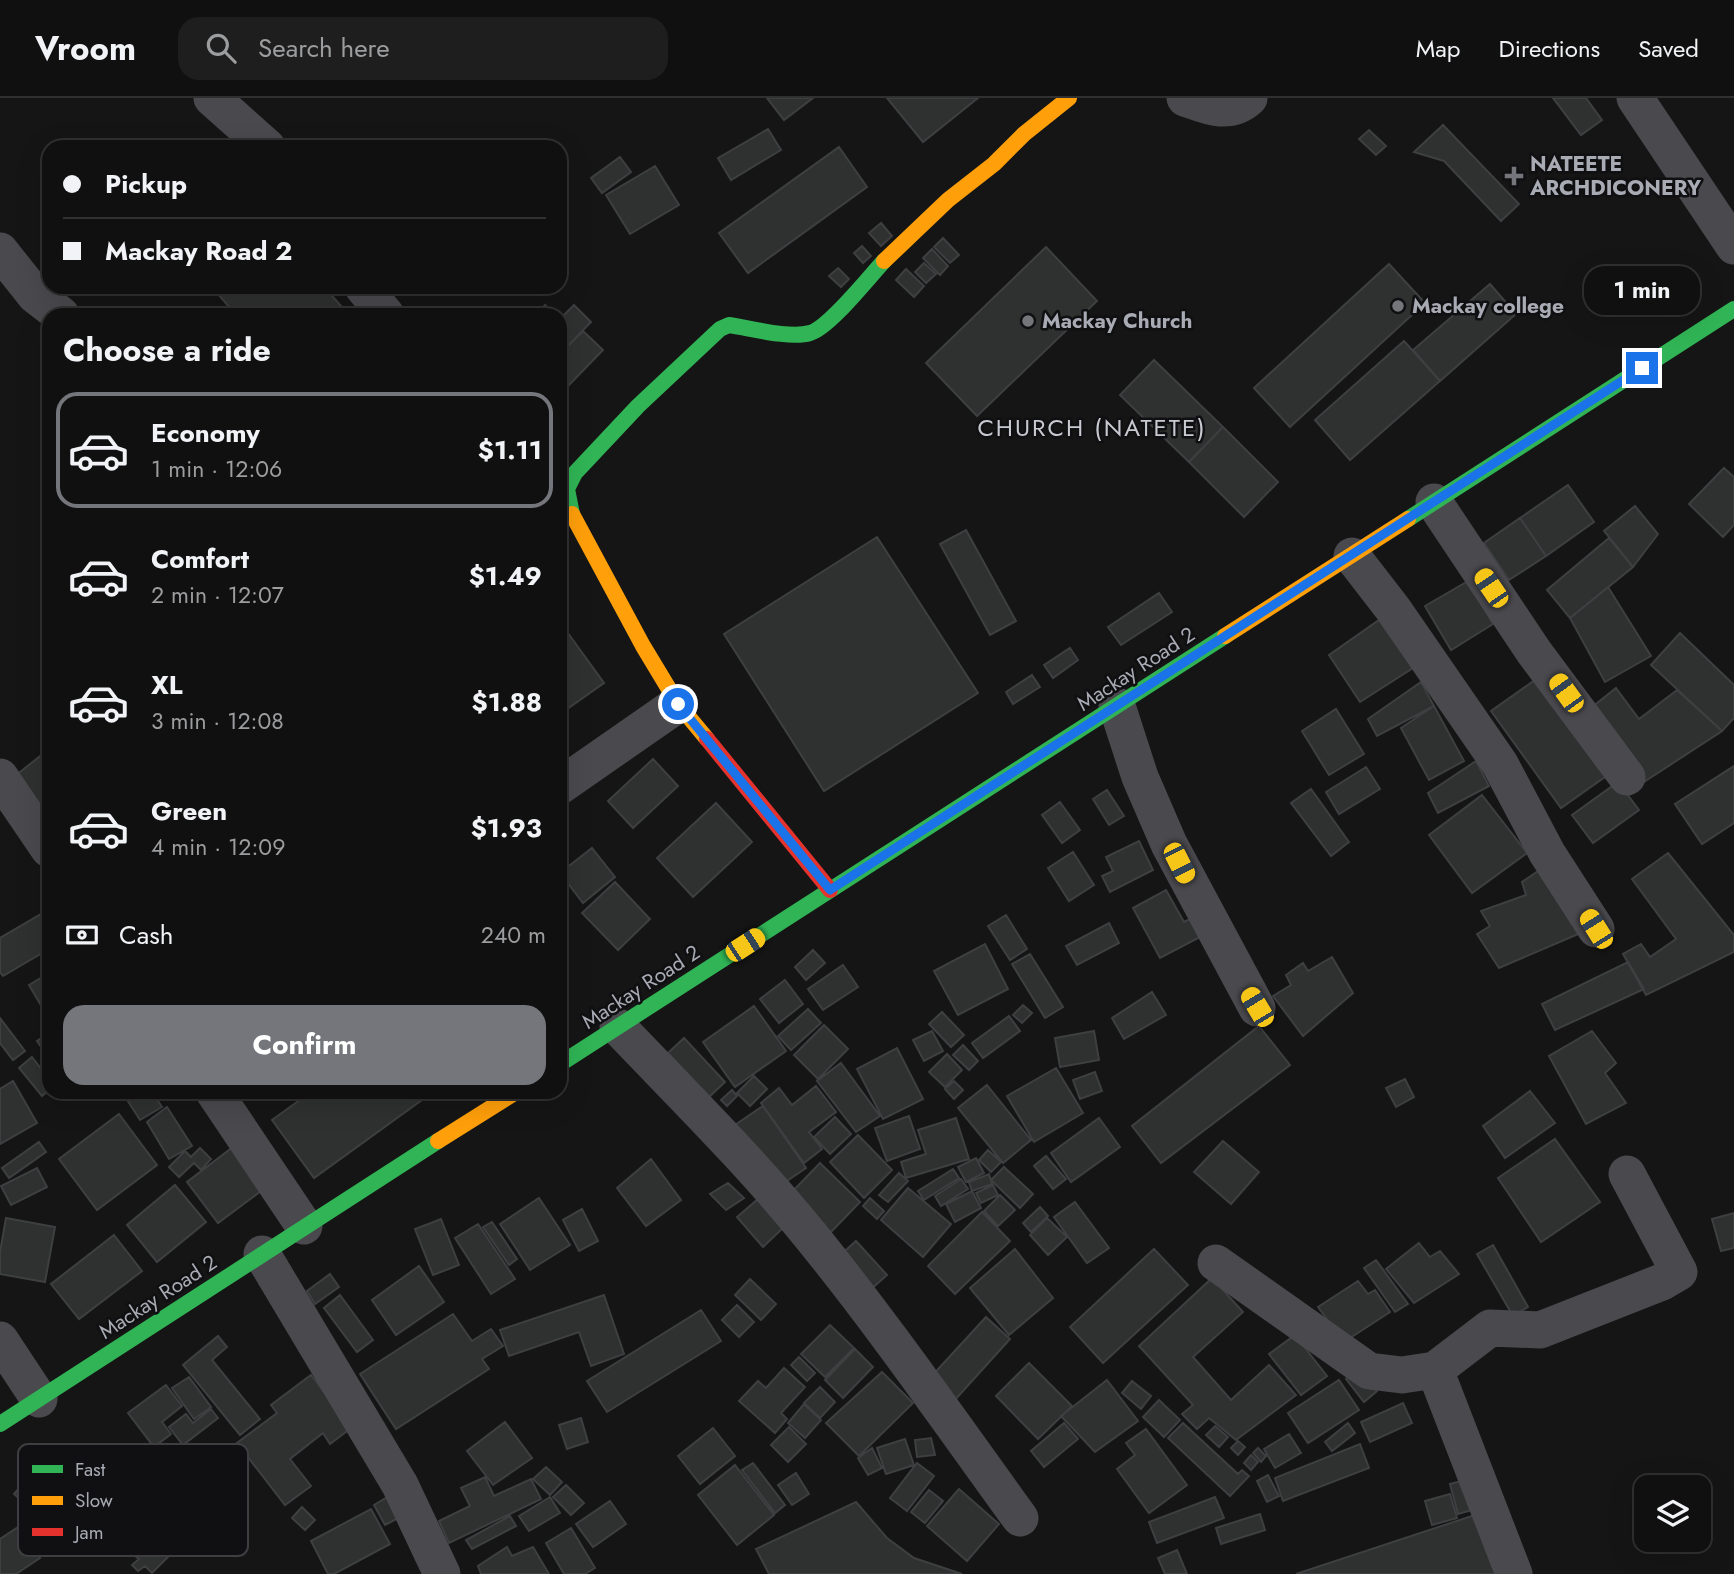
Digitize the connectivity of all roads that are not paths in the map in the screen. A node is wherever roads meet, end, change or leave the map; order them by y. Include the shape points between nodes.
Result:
1 (212, 98) edge
2 (1069, 98) edge
3 (1185, 98) edge
4 (1248, 98) edge
5 (1635, 98) edge
6 (259, 140) edge
7 (1734, 246) edge
8 (0, 251) edge
9 (369, 294) edge
10 (52, 308) edge
11 (380, 308) edge
12 (1734, 309) edge
13 (1434, 502) junction
14 (567, 517) edge
15 (1352, 556) junction
16 (678, 704) junction
17 (1116, 706) junction
18 (0, 777) edge
19 (1627, 777) dead end
20 (567, 781) edge
21 (42, 839) edge
22 (830, 890) junction
23 (1596, 929) dead end
24 (1257, 1007) dead end
25 (618, 1027) junction
26 (567, 1060) edge
27 (219, 1099) edge
28 (505, 1099) edge
29 (1627, 1174) dead end
30 (304, 1226) junction
31 (262, 1254) junction
32 (1216, 1263) dead end
33 (0, 1340) edge
34 (1435, 1370) junction
35 (39, 1399) junction
36 (0, 1424) edge
37 (1020, 1518) dead end
38 (442, 1574) edge
39 (1514, 1574) edge

1 - 6 street
2 - 14 street via 948,200 811,333 729,326 713,334 568,482
3 - 4 street via 1216,110 1242,104
5 - 7 street
8 - 10 street via 35,295
9 - 11 street
12 - 13 street, Mackay Road 2
13 - 15 street, Mackay Road 2
13 - 19 street via 1534,652
14 - 16 street
15 - 17 street, Mackay Road 2
15 - 23 street via 1500,764 1547,853
16 - 20 street
16 - 22 street
17 - 22 street, Mackay Road 2
17 - 24 street via 1169,844
18 - 21 street
22 - 25 street, Mackay Road 2
25 - 26 street, Mackay Road 2
25 - 37 street via 810,1234
27 - 30 street
28 - 30 street, Mackay Road 2
29 - 34 street via 1679,1272 1541,1330 1490,1328
30 - 31 street, Mackay Road 2
31 - 35 street, Mackay Road 2
31 - 38 street via 400,1485
32 - 34 street via 1369,1371 1402,1375
33 - 35 street
34 - 39 street
35 - 36 street, Mackay Road 2

